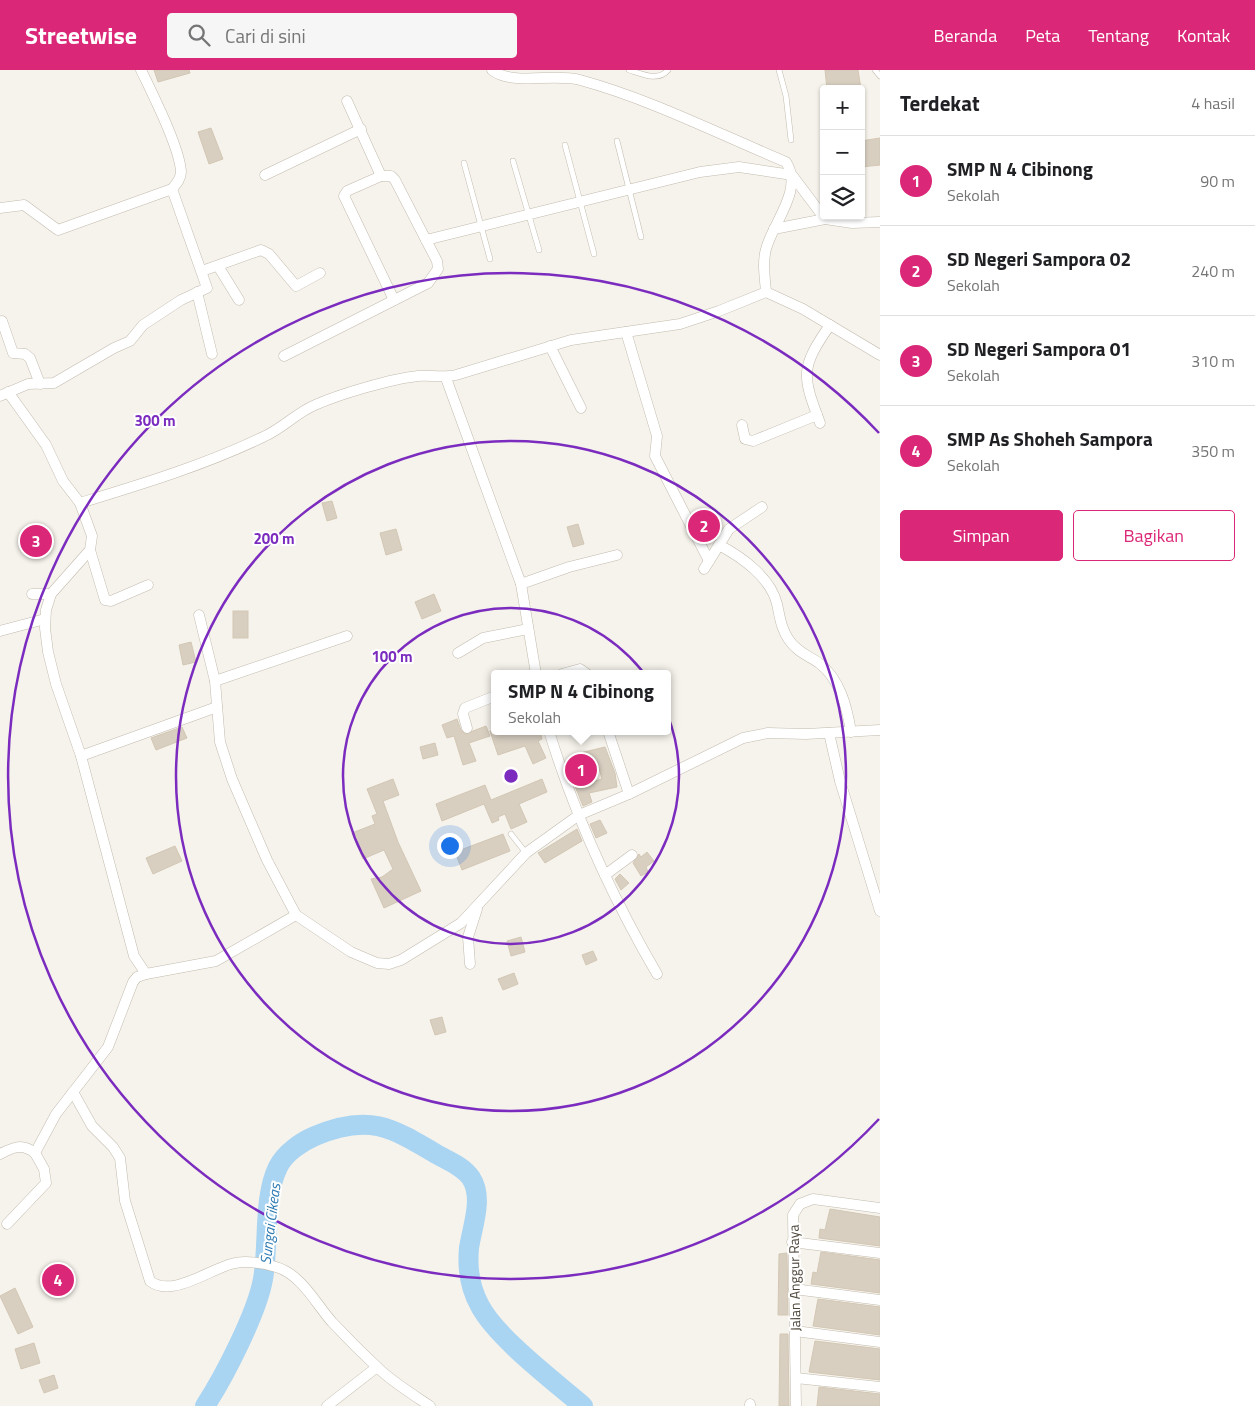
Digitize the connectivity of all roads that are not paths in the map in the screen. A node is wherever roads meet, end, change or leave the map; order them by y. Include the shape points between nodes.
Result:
1 (141, 70) edge
2 (492, 70) edge
3 (629, 70) edge
4 (668, 70) edge
5 (779, 70) edge
6 (876, 70) edge
7 (880, 76) edge
8 (347, 101) dead end
9 (361, 129) junction
10 (791, 140) dead end
11 (617, 141) dead end
12 (565, 145) dead end
13 (513, 161) dead end
14 (464, 163) dead end
15 (266, 175) dead end
16 (792, 175) junction
17 (381, 176) junction
18 (629, 188) junction
19 (172, 189) junction
20 (580, 200) junction
21 (0, 208) edge
22 (820, 212) edge
23 (528, 214) junction
24 (820, 220) edge
25 (832, 220) edge
26 (880, 222) edge
27 (479, 226) junction
28 (774, 229) junction
29 (641, 237) dead end
30 (426, 240) junction
31 (539, 250) dead end
32 (594, 254) dead end
33 (490, 260) dead end
34 (218, 266) junction
35 (202, 271) junction
36 (320, 274) dead end
37 (197, 292) junction
38 (766, 292) junction
39 (239, 300) dead end
40 (394, 300) junction
41 (2, 320) dead end
42 (830, 325) junction
43 (626, 332) junction
44 (550, 346) junction
45 (212, 354) dead end
46 (880, 355) edge
47 (284, 356) dead end
48 (446, 378) junction
49 (40, 384) junction
50 (4, 394) edge
51 (581, 408) dead end
52 (742, 425) dead end
53 (80, 503) junction
54 (762, 507) dead end
55 (719, 545) junction
56 (90, 550) junction
57 (617, 555) dead end
58 (521, 584) junction
59 (148, 585) dead end
60 (32, 594) dead end
61 (52, 594) junction
62 (199, 615) dead end
63 (45, 619) junction
64 (528, 629) junction
65 (0, 631) edge
66 (347, 636) dead end
67 (458, 653) dead end
68 (535, 670) edge
69 (216, 681) junction
70 (491, 698) edge
71 (217, 707) junction
72 (467, 728) dead end
73 (880, 730) edge
74 (851, 732) junction
75 (828, 733) junction
76 (550, 735) edge
77 (609, 735) edge
78 (81, 756) junction
79 (629, 794) junction
80 (578, 815) junction
81 (511, 834) dead end
82 (526, 854) junction
83 (632, 855) dead end
84 (605, 876) junction
85 (477, 908) junction
86 (880, 911) edge
87 (296, 915) junction
88 (470, 964) dead end
89 (146, 974) junction
90 (657, 974) dead end
91 (73, 1092) junction
92 (36, 1153) junction
93 (0, 1154) edge
94 (880, 1208) edge
95 (7, 1224) dead end
96 (792, 1242) junction
97 (880, 1253) edge
98 (794, 1289) junction
99 (880, 1300) edge
100 (795, 1332) junction
101 (880, 1342) edge
102 (377, 1367) junction
103 (796, 1378) junction
104 (880, 1387) edge
105 (327, 1406) edge
106 (430, 1406) edge
107 (796, 1406) edge

1 - 19 street via 180,166 179,180
2 - 16 street via 511,79 557,76 589,83 786,162
3 - 4 lane via 656,77
5 - 10 lane via 786,96
6 - 7 lane
8 - 9 street
9 - 15 street
9 - 17 street
11 - 18 lane
12 - 20 lane
13 - 23 lane
14 - 27 lane
16 - 18 street via 739,167
16 - 22 street
16 - 28 street via 790,191
17 - 30 street via 391,176 395,180
17 - 40 street via 347,191 345,202
18 - 20 street
18 - 29 lane
19 - 21 street via 58,230 24,205
19 - 35 street
20 - 23 street
20 - 32 lane
23 - 27 street
23 - 31 lane
24 - 28 street
25 - 26 street
27 - 30 street
27 - 33 lane
28 - 38 street via 766,250
30 - 40 street via 437,261 434,277
34 - 35 street
34 - 36 street via 261,250 269,254 296,286
34 - 39 street
35 - 37 street via 207,287
37 - 45 street
37 - 49 street via 143,325 130,341 54,383
38 - 42 street
38 - 43 street via 680,324
40 - 47 street
41 - 49 street via 13,353 30,358
42 - 46 street
42 - 52 street via 809,357 806,368 806,379 819,419 753,441 745,439
43 - 44 street
43 - 55 street via 657,436 655,456 706,565
44 - 48 street
44 - 51 street
48 - 53 street via 418,376 394,380 322,402 253,442 166,476
48 - 58 street
49 - 50 street via 28,384
50 - 53 street via 37,430 63,481
53 - 56 street via 92,536
54 - 55 street via 734,524
55 - 74 street via 750,566 766,584 775,598 790,642 834,679
56 - 59 street via 106,600 111,601
56 - 61 street
57 - 58 street
58 - 64 street
60 - 61 street
61 - 63 street
62 - 69 street
63 - 65 street
63 - 78 street via 48,652 56,684
64 - 67 street via 483,638
64 - 68 street
66 - 69 street
69 - 71 street
70 - 72 street via 465,708 463,714
71 - 78 street
71 - 87 street via 220,742 232,779
73 - 74 street
74 - 75 street
75 - 79 street via 756,734
75 - 86 street
76 - 80 street
77 - 79 street
78 - 89 street via 134,956
79 - 80 street
80 - 82 street
80 - 84 street
81 - 82 lane
82 - 85 street
83 - 84 street
84 - 90 street
85 - 87 street via 440,938 389,964 365,960
85 - 88 street via 468,936
87 - 89 street via 216,961
89 - 91 street via 133,982 108,1047
91 - 92 street
91 - 102 street via 92,1126 120,1158 125,1201 150,1282 163,1287 190,1282 240,1262 277,1267 302,1285 332,1322
92 - 93 street via 15,1146
92 - 95 street via 44,1169 46,1183
94 - 96 street, Jalan Anggur Raya via 805,1200 793,1215
96 - 97 street
96 - 98 street, Jalan Anggur Raya
98 - 99 street
98 - 100 street, Jalan Anggur Raya
100 - 101 street
100 - 103 street, Jalan Anggur Raya
102 - 105 street
102 - 106 street via 397,1385
103 - 104 street
103 - 107 street, Jalan Anggur Raya

